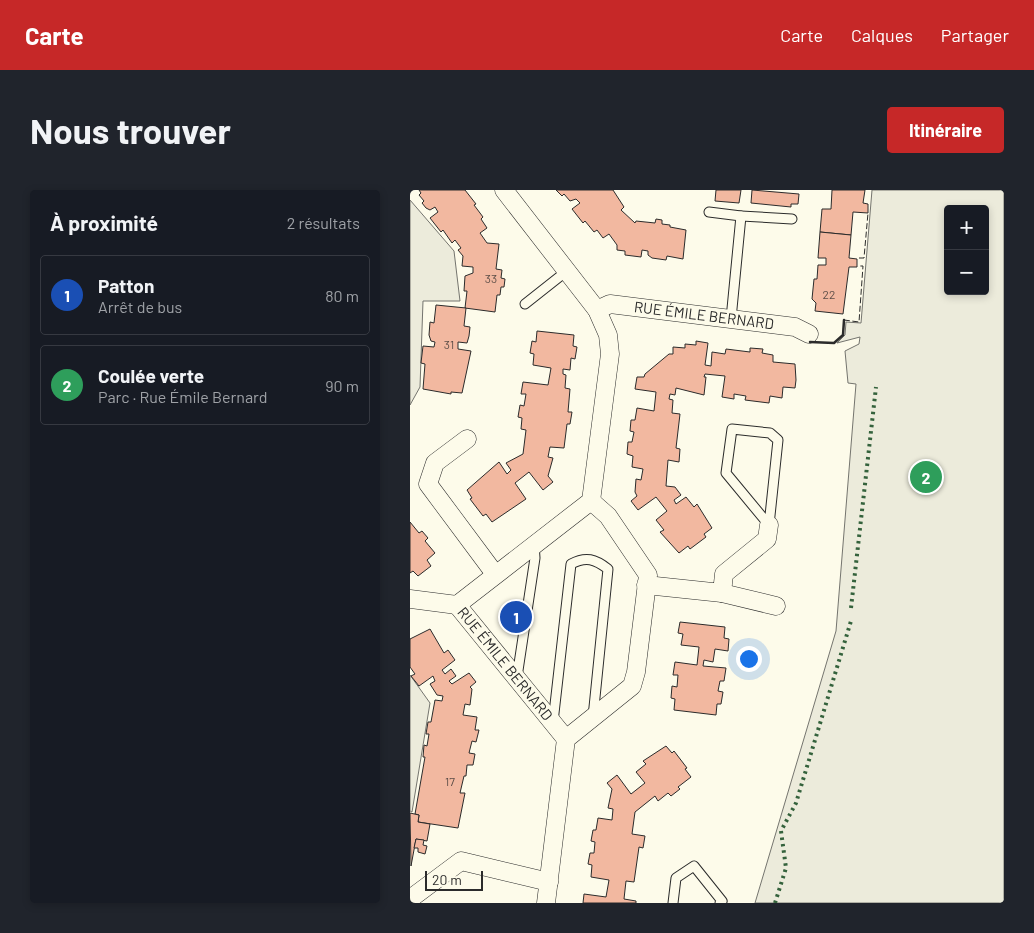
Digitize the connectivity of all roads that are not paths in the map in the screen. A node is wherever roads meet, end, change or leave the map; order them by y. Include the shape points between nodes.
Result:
1 (504, 190) edge
2 (709, 212) dead end
3 (741, 216) junction
4 (792, 219) dead end
5 (568, 270) junction
6 (525, 304) dead end
7 (597, 310) junction
8 (731, 319) junction
9 (809, 334) dead end
10 (468, 439) dead end
11 (591, 501) junction
12 (768, 525) junction
13 (534, 544) junction
14 (496, 574) junction
15 (646, 585) junction
16 (722, 593) junction
17 (410, 599) edge
18 (457, 605) junction
19 (776, 606) dead end
20 (516, 681) junction
21 (592, 717) junction
22 (553, 724) junction
23 (566, 739) junction
24 (549, 882) junction
25 (410, 899) edge
26 (546, 903) edge
27 (674, 903) edge
28 (720, 903) edge

1 - 5 street
2 - 3 lane
3 - 4 lane
3 - 8 lane
5 - 6 lane
5 - 7 street
7 - 8 street, RUE ÉMILE BERNARD via 610,304
7 - 11 street via 608,335 610,354
8 - 9 street, RUE ÉMILE BERNARD via 794,327
10 - 14 street via 435,463 428,484
11 - 13 street, RUE ÉMILE BERNARD
11 - 15 street via 608,516 648,575
12 - 12 lane via 778,440 770,433 732,429 726,473
12 - 16 street via 767,539 724,574
13 - 14 street, RUE ÉMILE BERNARD
13 - 20 lane via 535,558
14 - 18 street, RUE ÉMILE BERNARD
15 - 16 street
15 - 21 street via 632,686
16 - 19 street
17 - 18 street
18 - 20 street, RUE ÉMILE BERNARD
20 - 22 street, RUE ÉMILE BERNARD
21 - 22 lane via 608,569 591,559 581,559 571,564
21 - 23 street
22 - 23 street, RUE ÉMILE BERNARD
23 - 24 street
24 - 25 street via 461,861
24 - 26 street
27 - 28 lane via 676,878 694,866

